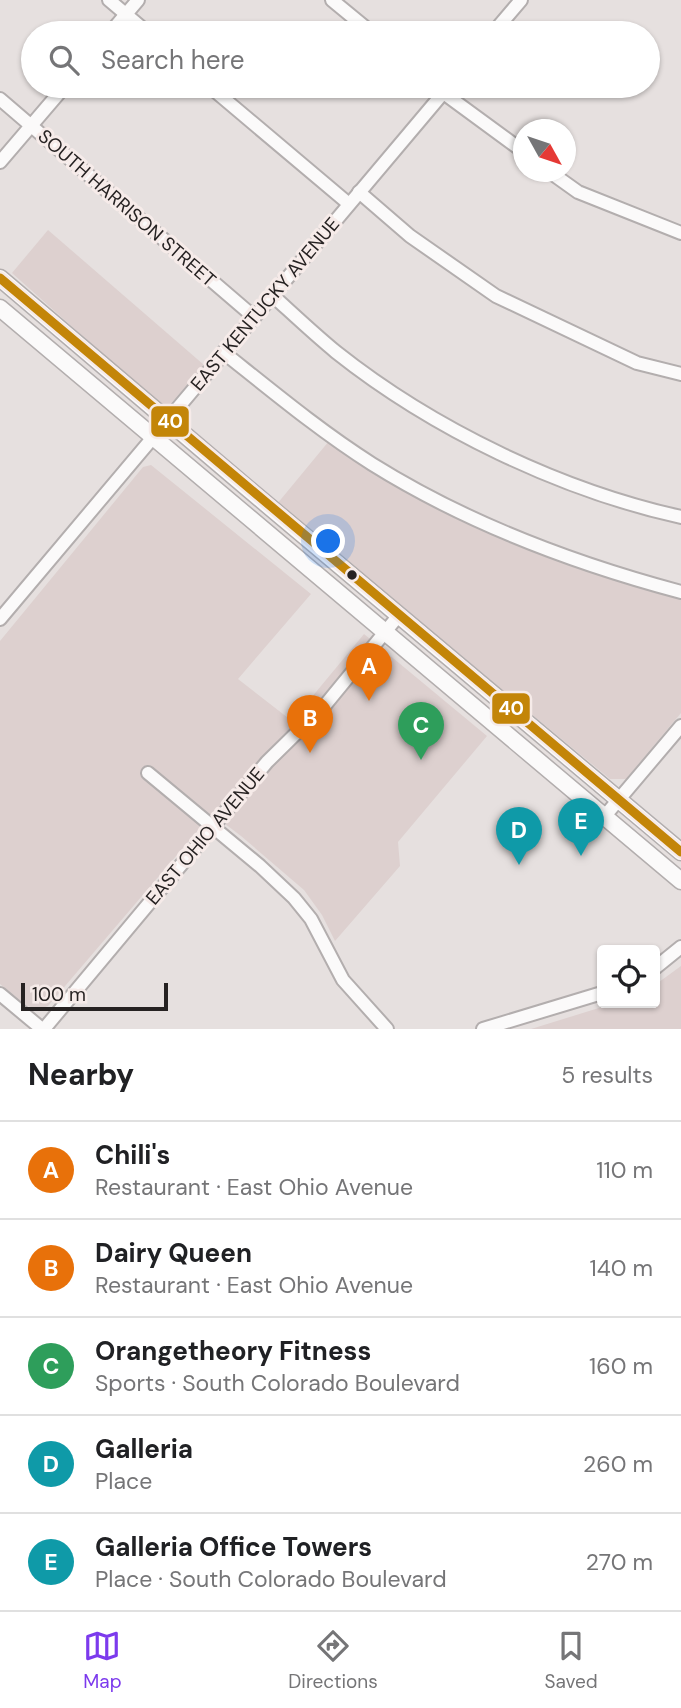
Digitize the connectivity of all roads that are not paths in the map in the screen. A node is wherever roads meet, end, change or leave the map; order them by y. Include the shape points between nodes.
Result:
1 (109, 0) edge
2 (138, 0) edge
3 (332, 0) edge
4 (522, 0) edge
5 (126, 14) junction
6 (120, 21) edge
7 (134, 21) edge
8 (357, 21) edge
9 (504, 21) edge
10 (55, 98) edge
11 (223, 98) edge
12 (434, 98) edge
13 (455, 98) edge
14 (0, 99) edge
15 (31, 125) junction
16 (513, 144) edge
17 (0, 162) edge
18 (564, 182) edge
19 (359, 192) junction
20 (349, 204) junction
21 (681, 233) edge
22 (0, 278) edge
23 (272, 295) junction
24 (0, 308) edge
25 (254, 317) junction
26 (223, 352) junction
27 (681, 374) edge
28 (167, 420) junction
29 (152, 438) junction
30 (681, 517) edge
31 (681, 592) edge
32 (399, 615) junction
33 (0, 619) edge
34 (384, 633) junction
35 (681, 726) edge
36 (148, 774) dead end
37 (619, 800) junction
38 (604, 817) junction
39 (213, 827) junction
40 (681, 852) edge
41 (681, 881) edge
42 (681, 947) edge
43 (660, 964) edge
44 (0, 994) edge
45 (597, 995) edge
46 (43, 1029) edge
47 (387, 1029) edge
48 (483, 1029) edge

1 - 5 street
2 - 5 street
3 - 8 street
4 - 9 street
5 - 6 street
5 - 7 street
10 - 15 street
11 - 20 street
12 - 19 street, EAST KENTUCKY AVENUE
13 - 16 street
14 - 15 street, SOUTH HARRISON STREET
15 - 17 street
15 - 25 street, SOUTH HARRISON STREET
18 - 21 street via 578,192
19 - 20 street, EAST KENTUCKY AVENUE
19 - 27 street via 410,236 496,296 636,363
20 - 23 street, EAST KENTUCKY AVENUE
22 - 28 main road
23 - 25 street, EAST KENTUCKY AVENUE
23 - 30 street via 336,352 449,426 580,487
24 - 29 main road
25 - 26 street, EAST KENTUCKY AVENUE
26 - 28 street, EAST KENTUCKY AVENUE
26 - 31 street via 313,424 434,500 577,562
28 - 29 street, EAST KENTUCKY AVENUE
28 - 32 main road
29 - 33 street, EAST KENTUCKY AVENUE
29 - 34 main road
32 - 34 street, EAST OHIO AVENUE
32 - 37 main road
34 - 38 main road
34 - 39 street, EAST OHIO AVENUE
35 - 37 street
36 - 39 street
37 - 38 street
37 - 40 main road
38 - 41 main road
39 - 46 street, EAST OHIO AVENUE
39 - 47 street via 301,906 343,980
42 - 43 street
44 - 46 street
45 - 48 street

